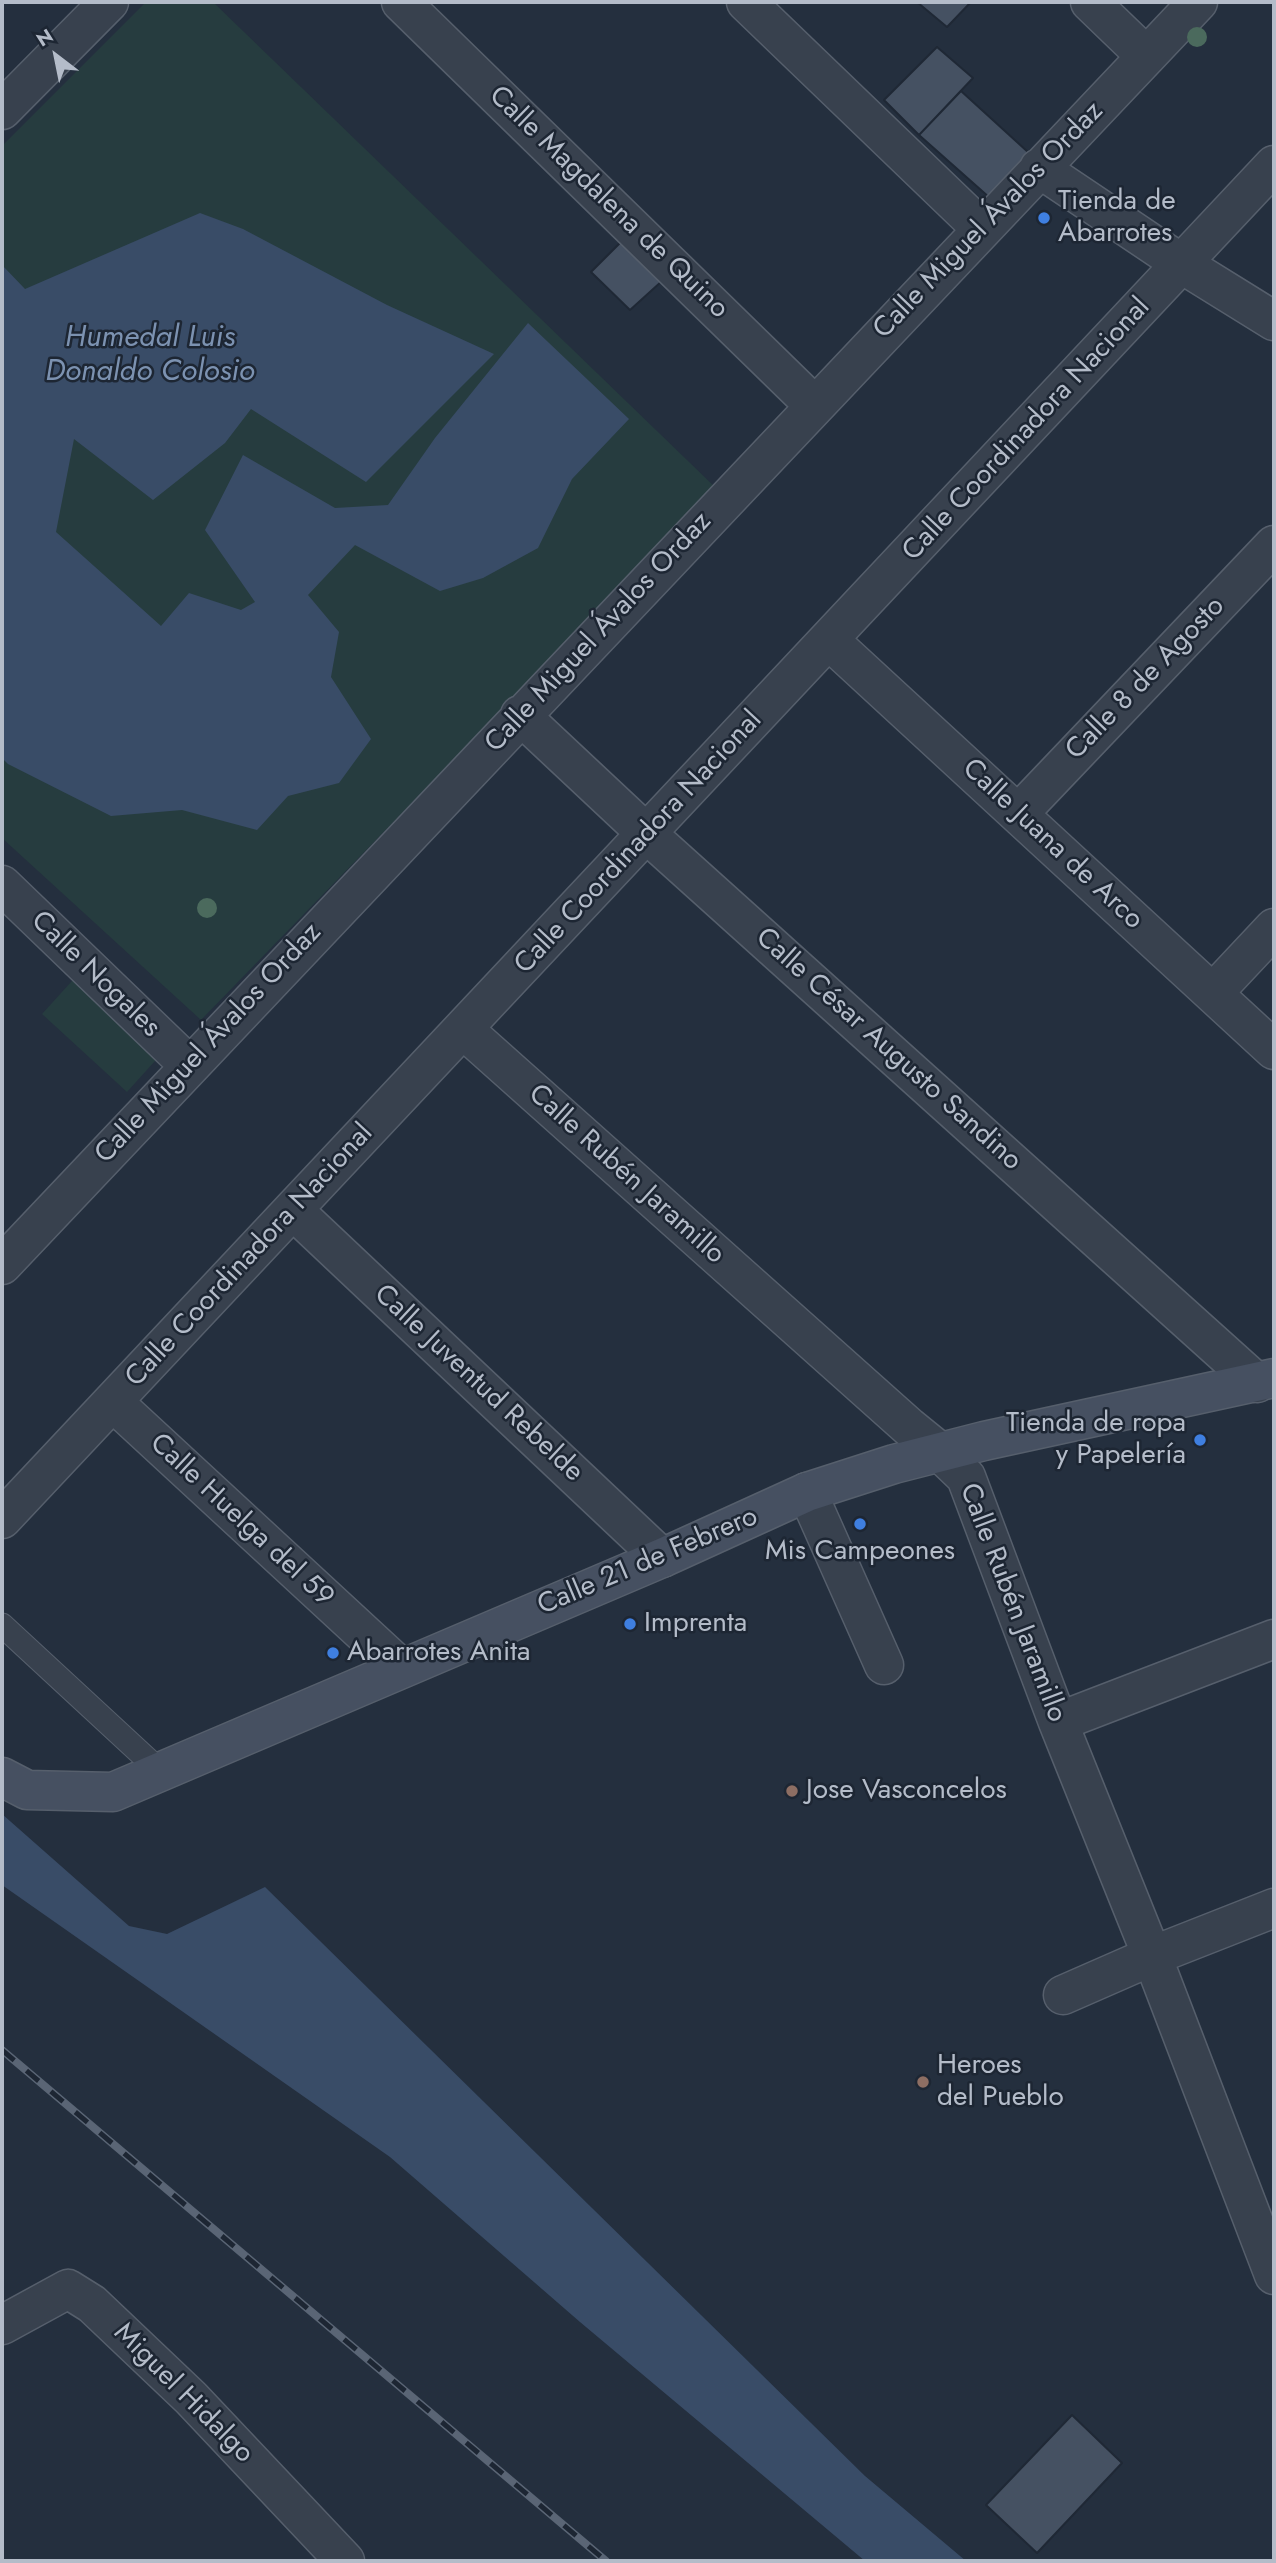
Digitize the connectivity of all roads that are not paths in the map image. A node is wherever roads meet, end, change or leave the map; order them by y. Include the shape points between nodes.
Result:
1 (108, 2) edge
2 (401, 2) edge
3 (747, 2) edge
4 (1090, 2) edge
5 (1198, 2) edge
6 (1146, 56) junction
7 (2, 110) edge
8 (1274, 165) edge
9 (1039, 168) junction
10 (982, 229) junction
11 (1182, 264) junction
12 (1274, 321) edge
13 (814, 405) junction
14 (1274, 545) edge
15 (830, 640) junction
16 (520, 715) junction
17 (1018, 814) junction
18 (648, 834) junction
19 (2, 885) edge
20 (1274, 928) edge
21 (1213, 993) junction
22 (463, 1029) junction
23 (1274, 1050) edge
24 (189, 1065) junction
25 (293, 1210) junction
26 (2, 1265) edge
27 (1265, 1381) edge
28 (113, 1402) junction
29 (942, 1453) junction
30 (807, 1492) junction
31 (2, 1519) edge
32 (662, 1558) junction
33 (2, 1625) edge
34 (1274, 1639) edge
35 (884, 1665) dead end
36 (401, 1668) junction
37 (1058, 1722) junction
38 (161, 1772) junction
39 (2, 1777) edge
40 (1274, 1908) edge
41 (1152, 1956) junction
42 (1063, 1995) dead end
43 (1260, 2196) edge
44 (1274, 2275) edge
45 (2, 2325) edge
46 (345, 2561) edge

1 - 7 street
2 - 13 street, Calle Magdalena de Quino
3 - 10 street
4 - 6 street
5 - 6 street, Calle Miguel Ávalos Ordaz
6 - 9 street, Calle Miguel Ávalos Ordaz
8 - 11 street, Calle Coordinadora Nacional
9 - 10 street, Calle Miguel Ávalos Ordaz
9 - 11 street
10 - 13 street, Calle Miguel Ávalos Ordaz
11 - 12 street
11 - 15 street, Calle Coordinadora Nacional
13 - 16 street, Calle Miguel Ávalos Ordaz
14 - 17 street, Calle 8 de Agosto
15 - 17 street, Calle Juana de Arco
15 - 18 street, Calle Coordinadora Nacional
16 - 18 street, Calle César Augusto Sandino
16 - 24 street, Calle Miguel Ávalos Ordaz
17 - 21 street, Calle Juana de Arco
18 - 22 street, Calle Coordinadora Nacional
18 - 27 street, Calle César Augusto Sandino
19 - 24 street, Calle Nogales
20 - 21 street
21 - 23 street, Calle Juana de Arco
22 - 25 street, Calle Coordinadora Nacional
22 - 29 street, Calle Rubén Jaramillo
24 - 26 street, Calle Miguel Ávalos Ordaz
25 - 28 street, Calle Coordinadora Nacional
25 - 32 street, Calle Juventud Rebelde
27 - 29 street, Calle 21 de Febrero
28 - 31 street, Calle Coordinadora Nacional
28 - 36 street, Calle Huelga del 59
29 - 30 street, Calle 21 de Febrero
29 - 37 street, Calle Rubén Jaramillo via 966,1477
30 - 32 street, Calle 21 de Febrero
30 - 35 street
32 - 36 street, Calle 21 de Febrero
33 - 38 lane
34 - 37 street
36 - 38 street, Calle 21 de Febrero
37 - 41 street, Calle Rubén Jaramillo
38 - 39 street, Calle 21 de Febrero via 113,1792 27,1790
40 - 41 street
41 - 42 street
41 - 43 street, Calle Rubén Jaramillo
43 - 44 street, Calle Rubén Jaramillo
45 - 46 street, Miguel Hidalgo via 68,2289 92,2304 191,2398

